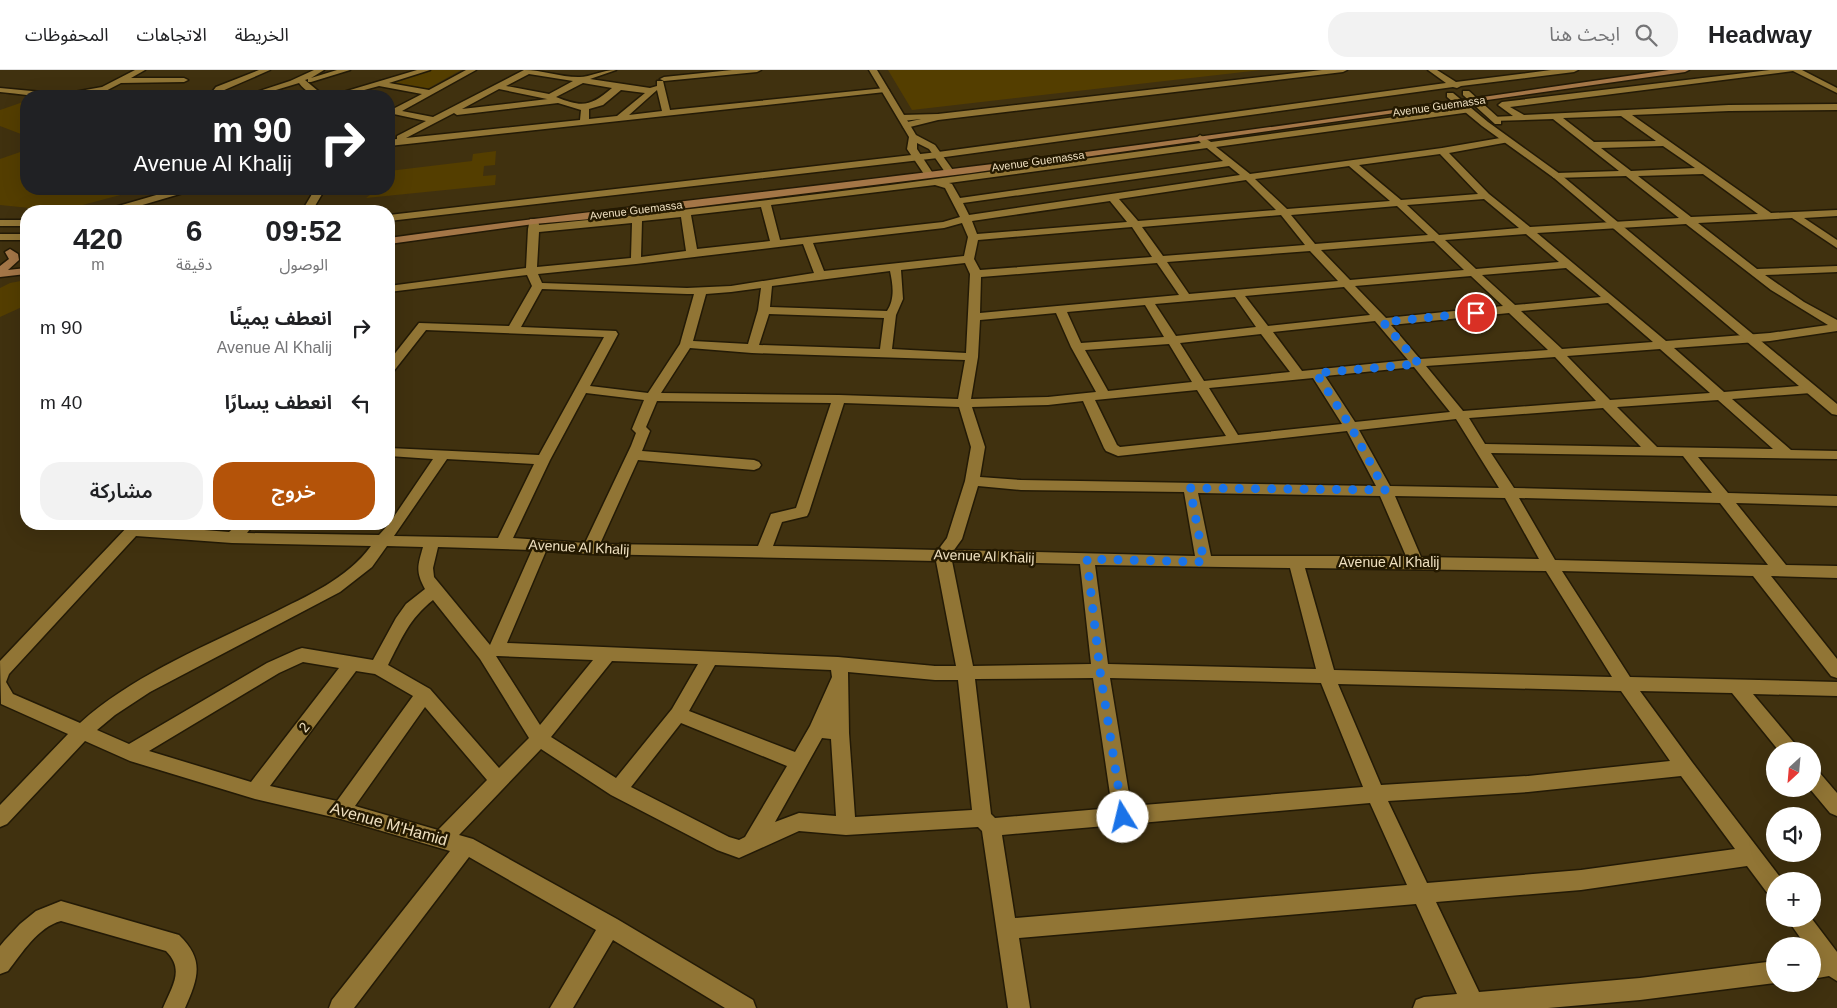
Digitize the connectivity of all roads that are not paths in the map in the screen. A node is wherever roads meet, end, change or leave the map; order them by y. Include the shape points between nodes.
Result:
1 (141, 70) edge
2 (266, 70) edge
3 (320, 70) edge
4 (346, 70) edge
5 (426, 70) edge
6 (472, 70) edge
7 (529, 70) edge
8 (612, 70) edge
9 (674, 70) edge
10 (757, 70) edge
11 (873, 70) edge
12 (1343, 70) edge
13 (1432, 70) edge
14 (1574, 70) edge
15 (1629, 70) edge
16 (1685, 70) edge
17 (1790, 70) edge
18 (1796, 70) edge
19 (184, 80) dead end
20 (581, 80) junction
21 (119, 81) junction
22 (662, 81) junction
23 (302, 82) junction
24 (1442, 82) junction
25 (293, 83) junction
26 (378, 83) junction
27 (1455, 84) junction
28 (499, 87) junction
29 (619, 87) junction
30 (101, 89) joint
31 (0, 90) edge
32 (96, 90) edge
33 (218, 90) edge
34 (269, 90) edge
35 (310, 90) edge
36 (354, 90) edge
37 (885, 90) junction
38 (16, 91) junction
39 (20, 91) edge
40 (651, 91) junction
41 (1837, 91) edge
42 (431, 93) junction
43 (1466, 93) junction
44 (1450, 95) junction
45 (0, 96) edge
46 (554, 99) junction
47 (1474, 101) junction
48 (1459, 103) junction
49 (1837, 107) edge
50 (583, 108) junction
51 (1468, 110) junction
52 (395, 111) edge
53 (452, 111) junction
54 (395, 113) edge
55 (1623, 113) junction
56 (668, 114) junction
57 (1556, 117) junction
58 (619, 118) junction
59 (1523, 118) junction
60 (1495, 119) junction
61 (433, 121) junction
62 (584, 121) junction
63 (904, 122) junction
64 (913, 137) junction
65 (395, 138) edge
66 (438, 138) junction
67 (1200, 138) junction
68 (403, 140) junction
69 (1506, 140) junction
70 (395, 142) edge
71 (1664, 143) junction
72 (1209, 145) junction
73 (1594, 145) junction
74 (1442, 151) junction
75 (1529, 154) junction
76 (938, 155) junction
77 (917, 157) junction
78 (1230, 162) junction
79 (1351, 163) junction
80 (1704, 171) junction
81 (1630, 173) junction
82 (929, 175) junction
83 (949, 176) junction
84 (1557, 176) junction
85 (1248, 177) junction
86 (167, 195) edge
87 (1486, 196) junction
88 (1112, 197) junction
89 (958, 201) junction
90 (765, 202) junction
91 (1399, 203) junction
92 (133, 205) edge
93 (1283, 211) junction
94 (685, 212) junction
95 (1794, 214) junction
96 (1837, 214) edge
97 (1768, 216) junction
98 (395, 217) edge
99 (637, 219) junction
100 (966, 219) junction
101 (1688, 219) junction
102 (20, 223) edge
103 (0, 224) edge
104 (1135, 224) junction
105 (1614, 224) junction
106 (534, 225) junction
107 (396, 229) dead end
108 (1529, 230) junction
109 (973, 236) junction
110 (3, 237) edge
111 (20, 237) edge
112 (1436, 238) junction
113 (395, 240) edge
114 (807, 240) junction
115 (776, 243) junction
116 (1837, 245) edge
117 (1313, 248) junction
118 (5, 251) edge
119 (20, 252) edge
120 (692, 253) junction
121 (969, 259) junction
122 (1161, 260) junction
123 (636, 261) junction
124 (1569, 264) junction
125 (895, 268) junction
126 (1837, 269) edge
127 (20, 271) edge
128 (531, 271) junction
129 (1758, 272) junction
130 (0, 273) edge
131 (1473, 273) junction
132 (976, 274) junction
133 (820, 275) junction
134 (1347, 283) junction
135 (767, 284) junction
136 (538, 286) junction
137 (395, 288) edge
138 (701, 290) junction
139 (1238, 294) junction
140 (1187, 299) junction
141 (1612, 299) junction
142 (1149, 303) junction
143 (1514, 309) junction
144 (764, 310) junction
145 (1061, 311) junction
146 (890, 315) junction
147 (974, 317) junction
148 (1381, 319) junction
149 (1837, 326) edge
150 (1264, 329) junction
151 (513, 330) junction
152 (1820, 331) junction
153 (1750, 339) junction
154 (1172, 340) junction
155 (1837, 341) edge
156 (686, 344) junction
157 (1664, 346) junction
158 (1077, 347) junction
159 (752, 349) junction
160 (886, 352) junction
161 (1559, 353) junction
162 (972, 357) junction
163 (395, 361) edge
164 (1419, 364) junction
165 (1316, 373) junction
166 (1298, 375) junction
167 (1203, 386) junction
168 (581, 389) junction
169 (1811, 389) junction
170 (1104, 396) junction
171 (1721, 396) junction
172 (652, 397) junction
173 (1087, 397) junction
174 (839, 399) junction
175 (964, 403) junction
176 (1606, 404) junction
177 (1837, 411) edge
178 (1460, 416) junction
179 (1351, 427) junction
180 (1235, 440) junction
181 (1482, 448) junction
182 (1653, 451) junction
183 (395, 452) edge
184 (1687, 452) junction
185 (1786, 453) junction
186 (444, 454) junction
187 (634, 455) junction
188 (1837, 455) edge
189 (544, 460) junction
190 (754, 465) dead end
191 (972, 481) junction
192 (1190, 488) junction
193 (1385, 490) junction
194 (1509, 493) junction
195 (1725, 499) junction
196 (1837, 501) edge
197 (395, 522) edge
198 (132, 530) edge
199 (161, 530) edge
200 (241, 530) edge
201 (389, 530) edge
202 (232, 538) junction
203 (382, 540) junction
204 (432, 542) junction
205 (503, 543) junction
206 (541, 546) junction
207 (590, 549) junction
208 (763, 551) junction
209 (943, 555) junction
210 (1087, 559) junction
211 (1204, 562) junction
212 (1296, 562) junction
213 (1416, 562) junction
214 (1550, 565) junction
215 (1758, 571) junction
216 (1782, 571) junction
217 (1837, 572) edge
218 (434, 590) junction
219 (491, 651) junction
220 (607, 655) junction
221 (710, 658) junction
222 (352, 664) junction
223 (378, 668) junction
224 (840, 671) junction
225 (1100, 671) junction
226 (1837, 671) edge
227 (966, 673) junction
228 (0, 677) edge
229 (1327, 677) junction
230 (1625, 683) junction
231 (1736, 686) junction
232 (1837, 690) edge
233 (3, 693) edge
234 (424, 694) junction
235 (678, 714) junction
236 (817, 730) junction
237 (84, 732) junction
238 (840, 733) junction
239 (539, 739) junction
240 (1783, 742) edge
241 (130, 753) junction
242 (798, 762) junction
243 (1685, 768) junction
244 (499, 781) junction
245 (1821, 787) edge
246 (618, 789) junction
247 (255, 791) junction
248 (1375, 794) junction
249 (1835, 802) edge
250 (341, 810) junction
251 (1123, 817) junction
252 (0, 818) edge
253 (987, 823) junction
254 (846, 826) junction
255 (441, 840) junction
256 (752, 844) junction
257 (466, 845) junction
258 (1751, 856) junction
259 (1766, 875) edge
260 (1420, 894) junction
261 (610, 926) junction
262 (1805, 927) edge
263 (1008, 929) junction
264 (0, 963) edge
265 (1821, 968) edge
266 (1835, 968) edge
267 (1766, 973) edge
268 (1474, 1005) edge
269 (174, 1008) edge
270 (340, 1008) edge
271 (561, 1008) edge
272 (745, 1008) edge
273 (1019, 1008) edge
274 (1424, 1008) edge

1 - 21 street
2 - 33 street
3 - 25 street
4 - 23 street
5 - 26 street
6 - 42 street
7 - 20 street
7 - 28 street
8 - 20 street
9 - 22 street
10 - 22 street
11 - 37 street
12 - 63 street
13 - 24 street
14 - 27 street
15 - 43 main road, Avenue Guemassa
16 - 47 main road, Avenue Guemassa
17 - 59 street via 1502,105
18 - 41 street
19 - 21 street
20 - 29 street
20 - 46 street
21 - 30 street
22 - 40 street
22 - 56 street
23 - 25 street
23 - 35 street
24 - 27 street
24 - 44 street
24 - 76 street
25 - 34 street
26 - 36 street
26 - 42 street
27 - 43 street
28 - 46 street
28 - 53 street
29 - 40 street
29 - 50 street via 600,103
30 - 32 street
31 - 38 street
37 - 56 street
37 - 63 street
38 - 39 street
38 - 45 street
40 - 58 street
42 - 52 street
43 - 44 main road, Avenue Guemassa
43 - 47 street
44 - 48 street
44 - 83 main road, Avenue Guemassa
46 - 50 street
46 - 53 street
47 - 48 main road, Avenue Guemassa
47 - 60 street
48 - 51 street
48 - 67 main road, Avenue Guemassa
49 - 55 street
50 - 62 street
51 - 69 street
51 - 72 street
53 - 61 street
54 - 61 street
55 - 57 street
55 - 71 street
56 - 58 street
57 - 59 street
57 - 73 street
58 - 62 street
59 - 60 street
60 - 75 street
61 - 66 street via 439,125
61 - 68 street
62 - 66 street
63 - 64 street
64 - 76 street via 932,147
64 - 77 street via 912,149
65 - 68 street
66 - 68 street
67 - 72 street
67 - 83 main road, Avenue Guemassa
68 - 70 street
69 - 74 street
69 - 75 street
71 - 73 street
71 - 80 street
72 - 78 street
72 - 83 street
73 - 81 street
74 - 79 street
74 - 87 street
75 - 84 street
76 - 77 street
76 - 83 street
77 - 82 street
77 - 98 street
78 - 85 street
78 - 89 street
79 - 85 street
79 - 91 street
80 - 81 street
80 - 97 street
81 - 84 street
81 - 101 street
82 - 83 main road, Avenue Guemassa
82 - 83 street
82 - 90 street
82 - 106 main road, Avenue Guemassa
82 - 107 main road, Avenue Guemassa
83 - 89 street
84 - 105 street
85 - 88 street
85 - 93 street
86 - 92 street
87 - 91 street
87 - 108 street
88 - 100 street
88 - 104 street
89 - 100 street
90 - 94 street
90 - 115 street
91 - 93 street
91 - 112 street
93 - 104 street
93 - 117 street
94 - 99 street
94 - 120 street
95 - 96 street
95 - 97 street
95 - 116 street
97 - 101 street
99 - 106 street
99 - 123 street
100 - 109 street
100 - 114 street via 944,225
101 - 105 street
101 - 129 street
102 - 103 street
104 - 109 street
104 - 122 street
105 - 108 street
105 - 153 street
106 - 113 main road, Avenue Guemassa
106 - 128 street
108 - 112 street
108 - 124 street
109 - 121 street
110 - 111 street
112 - 117 street
112 - 131 street
114 - 115 street
114 - 133 street
115 - 120 street
117 - 122 street
117 - 134 street
118 - 119 main road
118 - 130 main road via 13,254 14,260
120 - 123 street
121 - 125 street
121 - 132 street
122 - 132 street
122 - 140 street
123 - 128 street
124 - 131 street
124 - 141 street
125 - 133 street
125 - 146 street via 899,288 894,311
126 - 129 street
127 - 130 main road
128 - 136 street
128 - 137 street
129 - 149 street via 1775,288
131 - 134 street
131 - 143 street
132 - 147 street
133 - 135 street
134 - 139 street
134 - 148 street
135 - 138 street
135 - 144 street
136 - 138 street
136 - 151 street
138 - 156 street
139 - 140 street
139 - 150 street
140 - 142 street
141 - 143 street
141 - 157 street
142 - 145 street
142 - 154 street
143 - 148 street
143 - 161 street
144 - 146 street
144 - 159 street
145 - 147 street
145 - 158 street
146 - 160 street
147 - 162 street
148 - 150 street
148 - 164 street
149 - 152 street
150 - 154 street
150 - 166 street
151 - 163 street via 423,326
151 - 168 street via 612,334
152 - 153 street
152 - 155 street
153 - 157 street
153 - 169 street
154 - 158 street
154 - 167 street
156 - 159 street
156 - 172 street
157 - 161 street
157 - 171 street
158 - 170 street
159 - 160 street
160 - 162 street
161 - 164 street
161 - 176 street
162 - 175 street
164 - 165 street
164 - 178 street
165 - 166 street
165 - 179 street
166 - 167 street
167 - 170 street
167 - 180 street
168 - 172 street
168 - 189 street
169 - 171 street
169 - 177 street
170 - 173 street
171 - 176 street
171 - 185 street
172 - 174 street
172 - 187 street via 639,429 643,431
173 - 175 street
173 - 180 street via 1114,452
174 - 175 street
174 - 208 street via 802,512 776,518
175 - 191 street via 978,447
176 - 178 street
176 - 182 street
178 - 179 street
178 - 181 street
179 - 180 street
179 - 193 street
181 - 182 street
181 - 194 street
182 - 184 street
183 - 186 street
184 - 185 street
184 - 195 street
185 - 188 street
186 - 189 street
186 - 197 street
187 - 190 street
187 - 207 street
189 - 205 street
191 - 192 street
191 - 209 street via 954,539
192 - 193 street
192 - 211 street
193 - 194 street
193 - 213 street
194 - 195 street
194 - 214 street
195 - 196 street
195 - 216 street
198 - 228 street via 1,671
199 - 202 street, Avenue Al Khalij
200 - 202 street
201 - 203 street
202 - 203 street, Avenue Al Khalij
203 - 204 street, Avenue Al Khalij
203 - 237 street via 367,563 341,583 125,699
204 - 205 street, Avenue Al Khalij
204 - 218 street via 425,568
205 - 206 street, Avenue Al Khalij
206 - 207 street, Avenue Al Khalij
206 - 219 street
207 - 208 street, Avenue Al Khalij
208 - 209 street, Avenue Al Khalij
209 - 210 street, Avenue Al Khalij
209 - 227 street
210 - 211 street, Avenue Al Khalij
210 - 225 street
211 - 212 street, Avenue Al Khalij
212 - 213 street, Avenue Al Khalij
212 - 229 street
213 - 214 street, Avenue Al Khalij
214 - 215 street, Avenue Al Khalij
214 - 230 street
215 - 216 street, Avenue Al Khalij
215 - 226 street
216 - 217 street, Avenue Al Khalij
218 - 219 street
218 - 223 street via 412,608
219 - 220 street
219 - 239 street
220 - 221 street
220 - 239 street
221 - 224 street
221 - 235 street
222 - 223 street
222 - 241 street via 302,655 273,668
222 - 247 street, 2
223 - 234 street
224 - 227 street
224 - 236 street
224 - 238 street
225 - 227 street
225 - 229 street
225 - 251 street
227 - 253 street
229 - 230 street
229 - 248 street
230 - 231 street
230 - 243 street
231 - 232 street
231 - 240 street
233 - 237 street, Avenue M'Hamid
234 - 244 street
234 - 250 street
235 - 242 street
235 - 246 street
236 - 238 street
236 - 242 street
237 - 241 street, Avenue M'Hamid
237 - 252 street
238 - 254 street
239 - 244 street
239 - 246 street
241 - 247 street, Avenue M'Hamid
242 - 256 street
243 - 248 street via 1528,784
243 - 258 street
244 - 255 street
245 - 249 street
246 - 256 street via 724,844 739,849
247 - 250 street, Avenue M'Hamid
248 - 251 street
248 - 260 street
250 - 255 street, Avenue M'Hamid
251 - 253 street
253 - 254 street
253 - 263 street
254 - 256 street via 799,822
255 - 257 street, Avenue M'Hamid
257 - 261 street, Avenue M'Hamid
257 - 270 street
258 - 259 street
258 - 260 street via 1581,880
260 - 263 street
260 - 268 street
261 - 271 street
261 - 272 street, Avenue M'Hamid
262 - 266 street
263 - 273 street
264 - 269 street via 38,922 52,912 62,912 172,942 183,951 188,973
265 - 266 street
267 - 268 street
268 - 274 street

